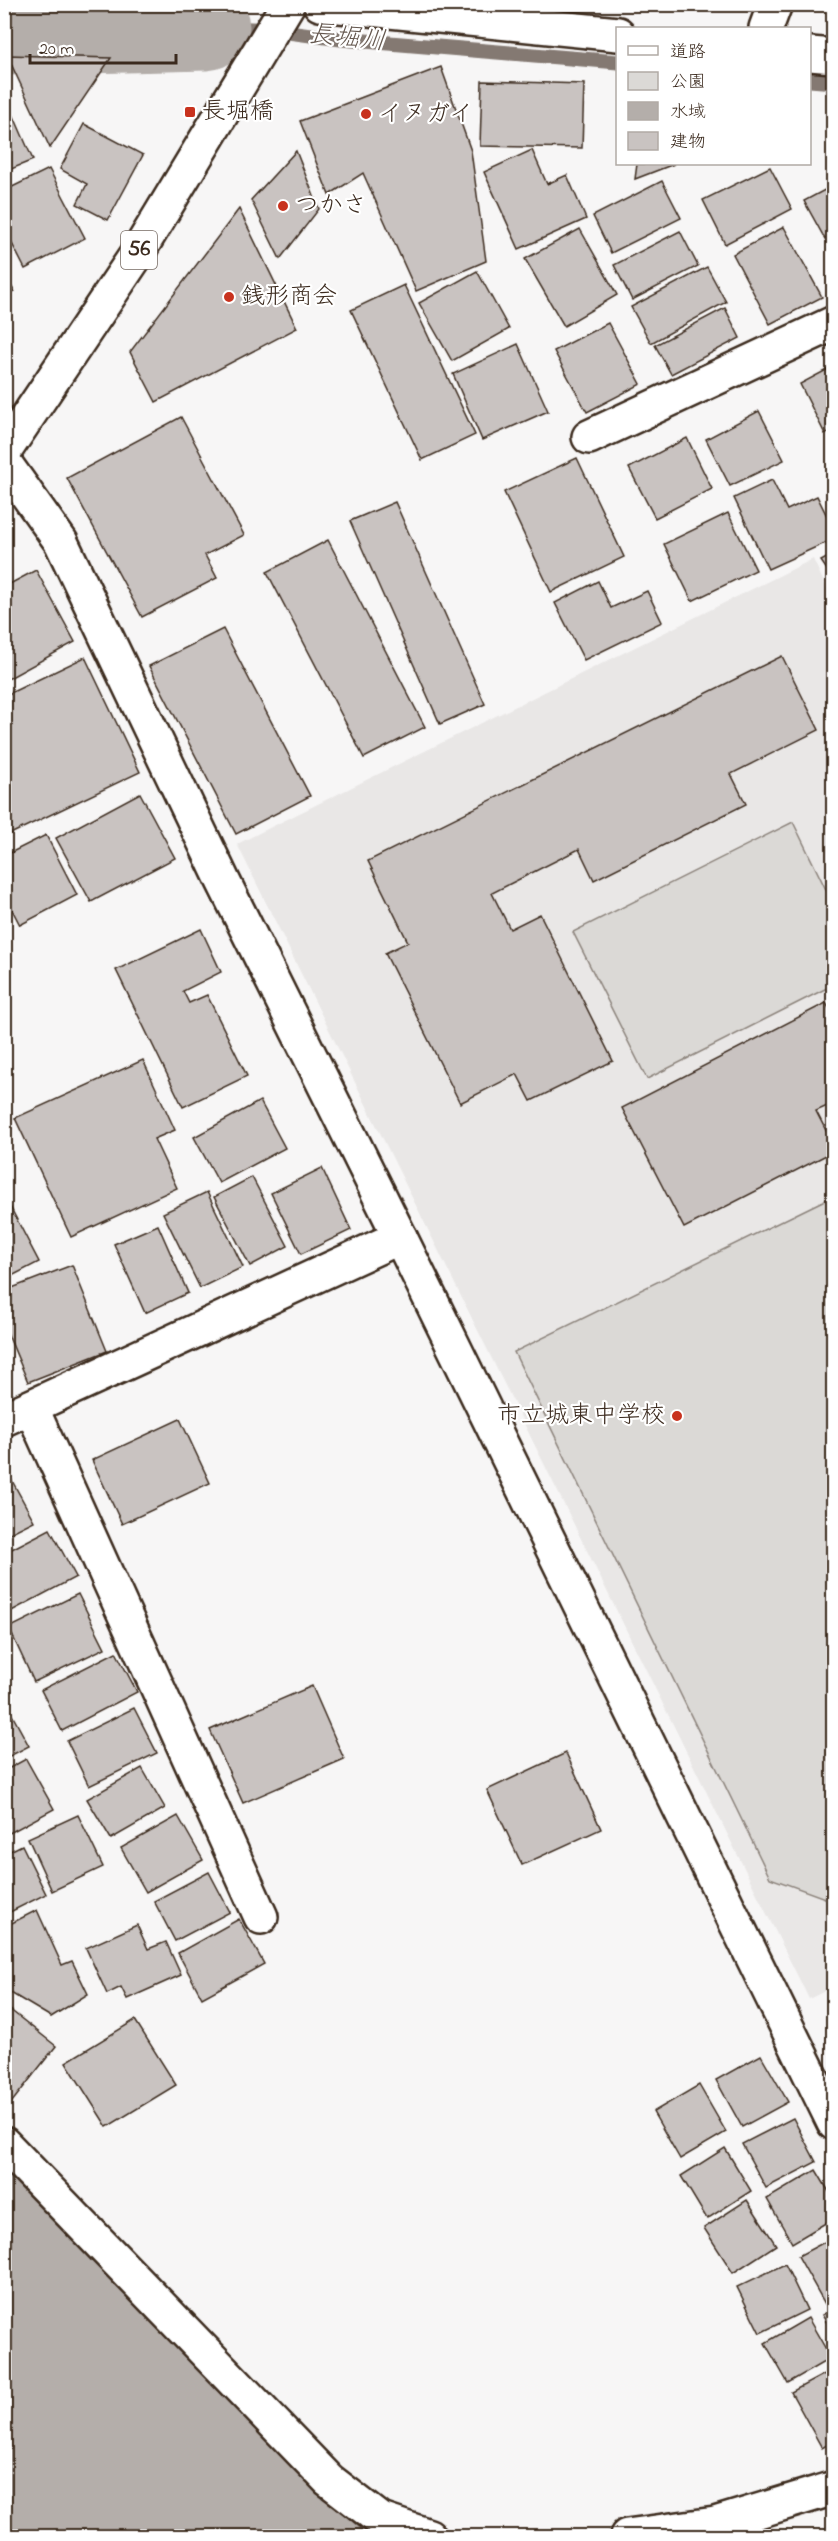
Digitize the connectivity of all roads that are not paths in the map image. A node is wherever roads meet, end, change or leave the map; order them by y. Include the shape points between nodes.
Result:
1 (320, 4) edge
2 (775, 4) edge
3 (278, 23) edge
4 (766, 27) edge
5 (616, 34) edge
6 (811, 54) edge
7 (834, 56) edge
8 (834, 323) edge
9 (589, 437) dead end
10 (4, 452) edge
11 (4, 462) edge
12 (400, 1238) junction
13 (18, 1413) edge
14 (261, 1917) dead end
15 (834, 2124) edge
16 (4, 2144) edge
17 (834, 2488) edge
18 (737, 2527) edge
19 (429, 2536) edge
20 (627, 2536) edge

1 - 5 main road
2 - 4 main road
3 - 10 main road, 56 via 135,257
6 - 7 main road
8 - 9 main road
11 - 12 main road via 61,542 222,881
12 - 13 main road
12 - 15 main road
13 - 14 main road
16 - 19 main road via 329,2480 381,2520
17 - 18 main road
18 - 20 main road via 716,2524

